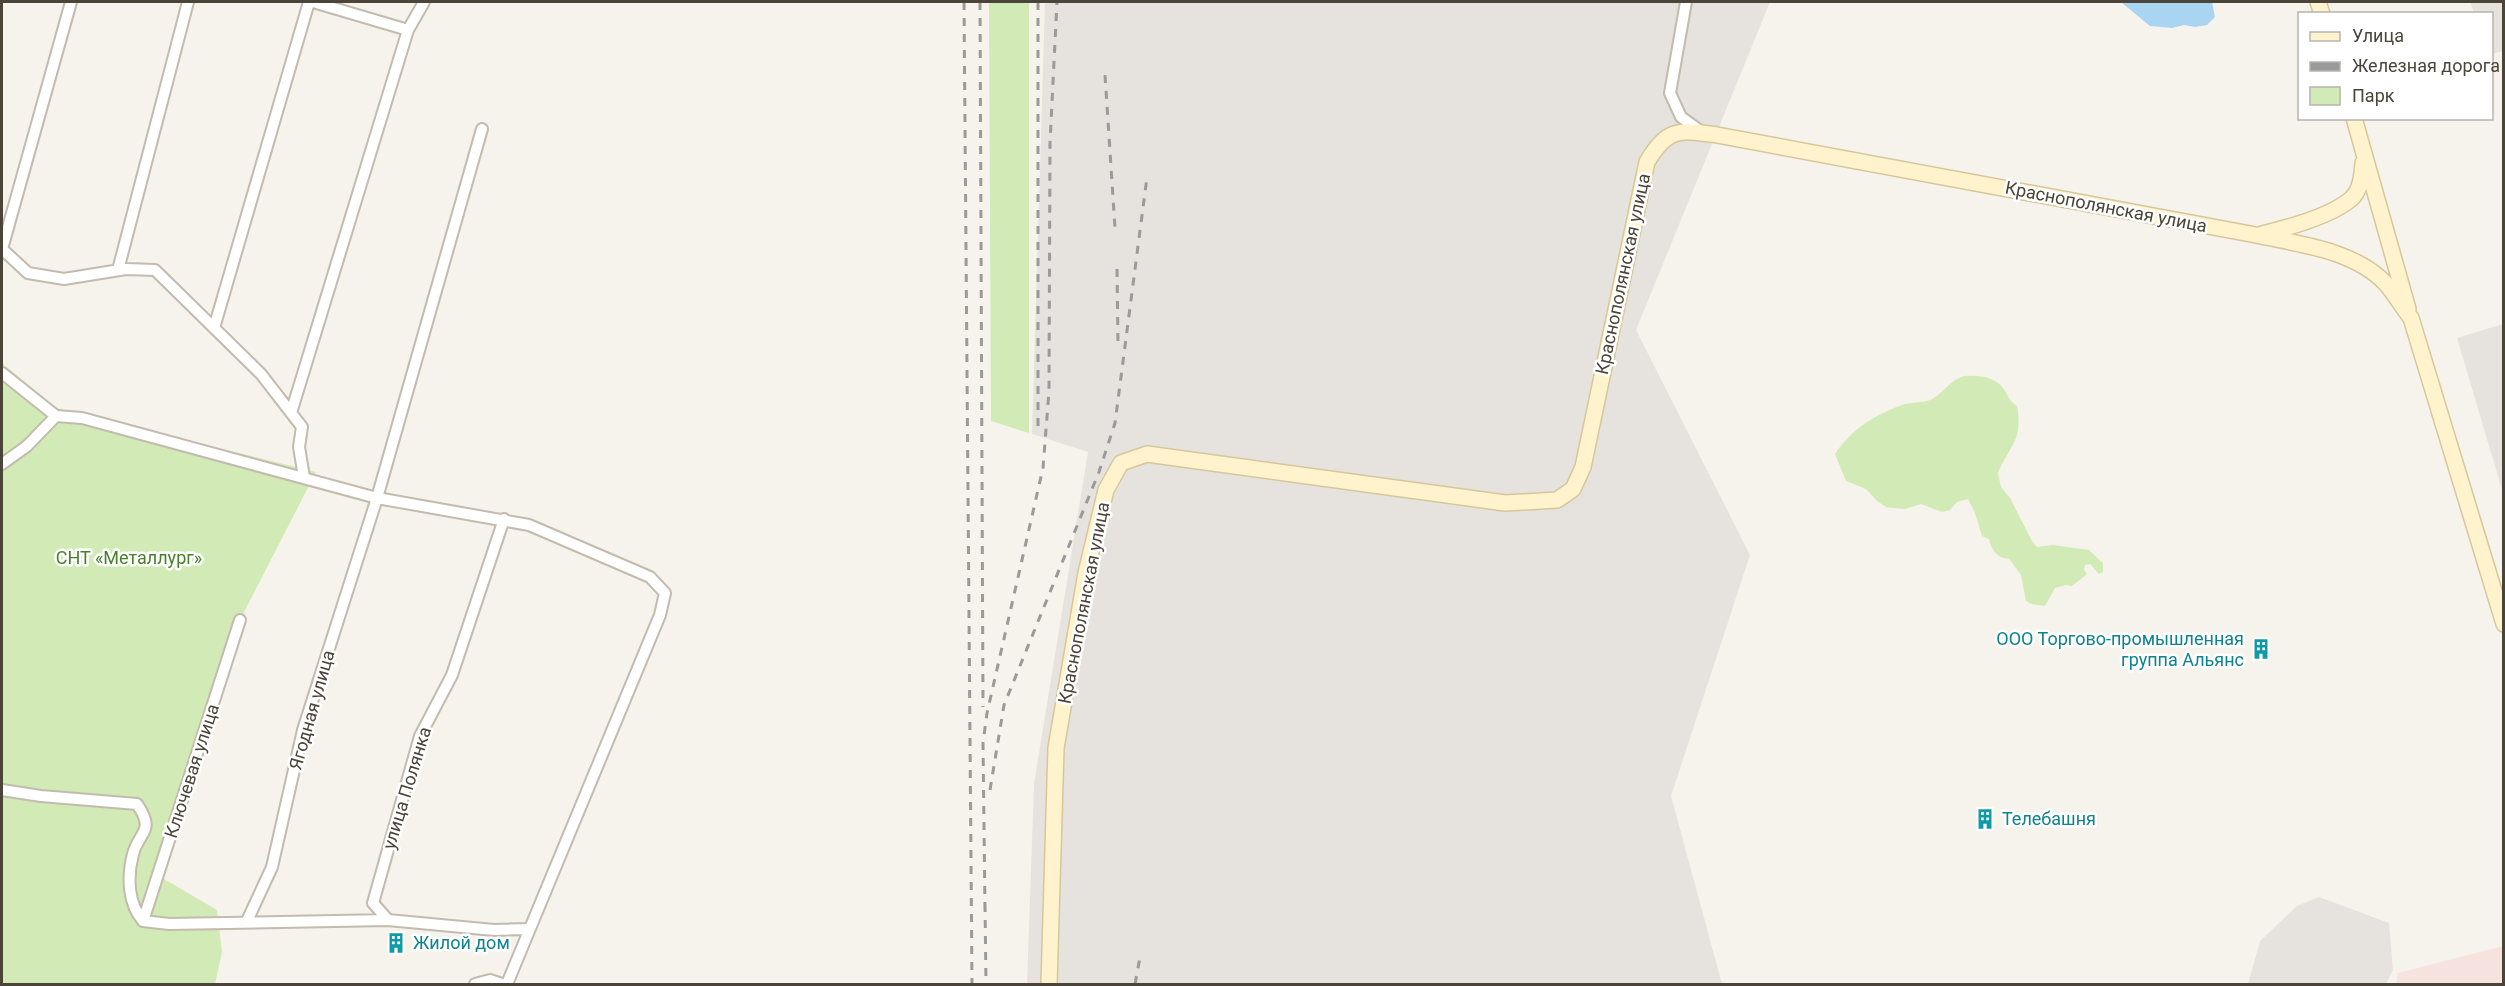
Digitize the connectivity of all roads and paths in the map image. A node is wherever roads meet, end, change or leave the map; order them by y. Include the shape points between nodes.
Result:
1 (71, 2) edge
2 (188, 2) edge
3 (311, 2) edge
4 (424, 2) edge
5 (1686, 2) edge
6 (408, 30) junction
7 (2355, 120) edge
8 (482, 129) dead end
9 (1703, 133) junction
10 (2364, 152) junction
11 (2256, 235) junction
12 (2, 249) edge
13 (118, 270) junction
14 (2411, 318) junction
15 (214, 328) junction
16 (2, 373) edge
17 (291, 413) junction
18 (56, 416) junction
19 (2, 464) edge
20 (304, 477) junction
21 (377, 498) junction
22 (504, 519) junction
23 (240, 620) dead end
24 (2504, 624) edge
25 (2, 790) edge
26 (388, 920) junction
27 (143, 921) junction
28 (247, 921) junction
29 (529, 929) junction
30 (475, 984) edge
31 (502, 984) edge
32 (507, 984) edge
33 (1049, 984) edge

1 - 12 street
2 - 13 street
3 - 6 street
3 - 15 street
4 - 6 street
5 - 9 street via 1670,93 1682,117
6 - 17 street
7 - 10 street
8 - 21 street, Ягодная улица
9 - 11 street, Краснополянская улица
9 - 33 street, Краснополянская улица via 1671,134 1658,143 1647,162 1583,467 1573,489 1557,500 1504,503 1147,454 1121,463 1106,489 1086,573 1056,748
10 - 11 street via 2362,180 2352,198 2325,213
10 - 14 street
11 - 14 street, Краснополянская улица via 2352,260 2385,282
12 - 13 street via 28,273 64,279
13 - 15 street via 154,270
14 - 24 street, Краснополянская улица
15 - 17 street via 261,374
16 - 18 street
17 - 20 street via 302,427 299,447
18 - 19 street via 27,446
18 - 20 street via 82,418
20 - 21 street
21 - 22 street
21 - 28 street, Ягодная улица via 303,730 272,867
22 - 26 street, улица Полянка via 452,675 420,736 373,903
22 - 29 street via 529,525 650,577 665,593 660,615
23 - 27 street, Ключевая улица
25 - 27 street via 137,804 145,815 146,832 133,853 129,888 133,906
26 - 28 street
26 - 29 street via 494,930
27 - 28 street
29 - 32 street
30 - 31 street via 490,980

